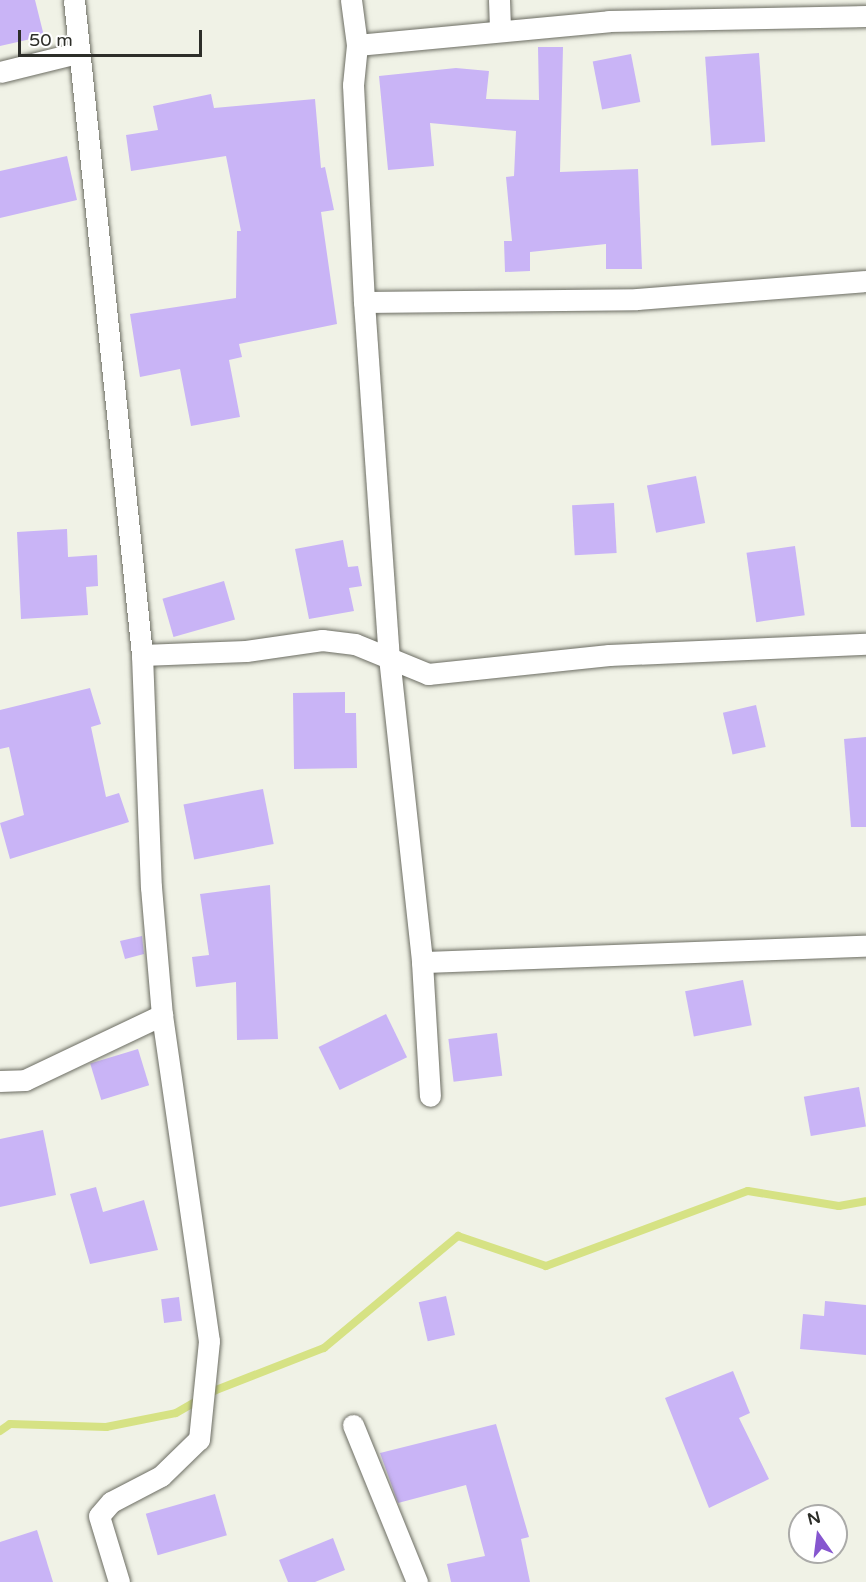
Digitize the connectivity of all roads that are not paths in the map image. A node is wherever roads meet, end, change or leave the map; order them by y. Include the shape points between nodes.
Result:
1 (74, 0) edge
2 (351, 0) edge
3 (499, 0) edge
4 (866, 16) edge
5 (500, 30) junction
6 (357, 45) junction
7 (77, 53) junction
8 (0, 72) edge
9 (866, 282) edge
10 (364, 302) junction
11 (866, 644) edge
12 (142, 655) junction
13 (389, 657) junction
14 (866, 946) edge
15 (422, 962) junction
16 (162, 1015) junction
17 (0, 1081) edge
18 (430, 1096) dead end
19 (353, 1425) dead end
20 (119, 1582) edge
21 (417, 1582) edge

1 - 7 street
2 - 6 street
3 - 5 street
4 - 5 street via 609,21 533,31
5 - 6 street
6 - 10 street via 353,85
7 - 8 street
7 - 12 street
9 - 10 street via 637,299
10 - 13 street
11 - 13 street via 630,654 428,674
12 - 13 street via 246,651 322,640 355,644
12 - 16 street via 151,887
13 - 15 street
14 - 15 street
15 - 18 street
16 - 17 street via 25,1080
16 - 20 street via 209,1341 199,1439 161,1476 111,1502 99,1516
19 - 21 street

